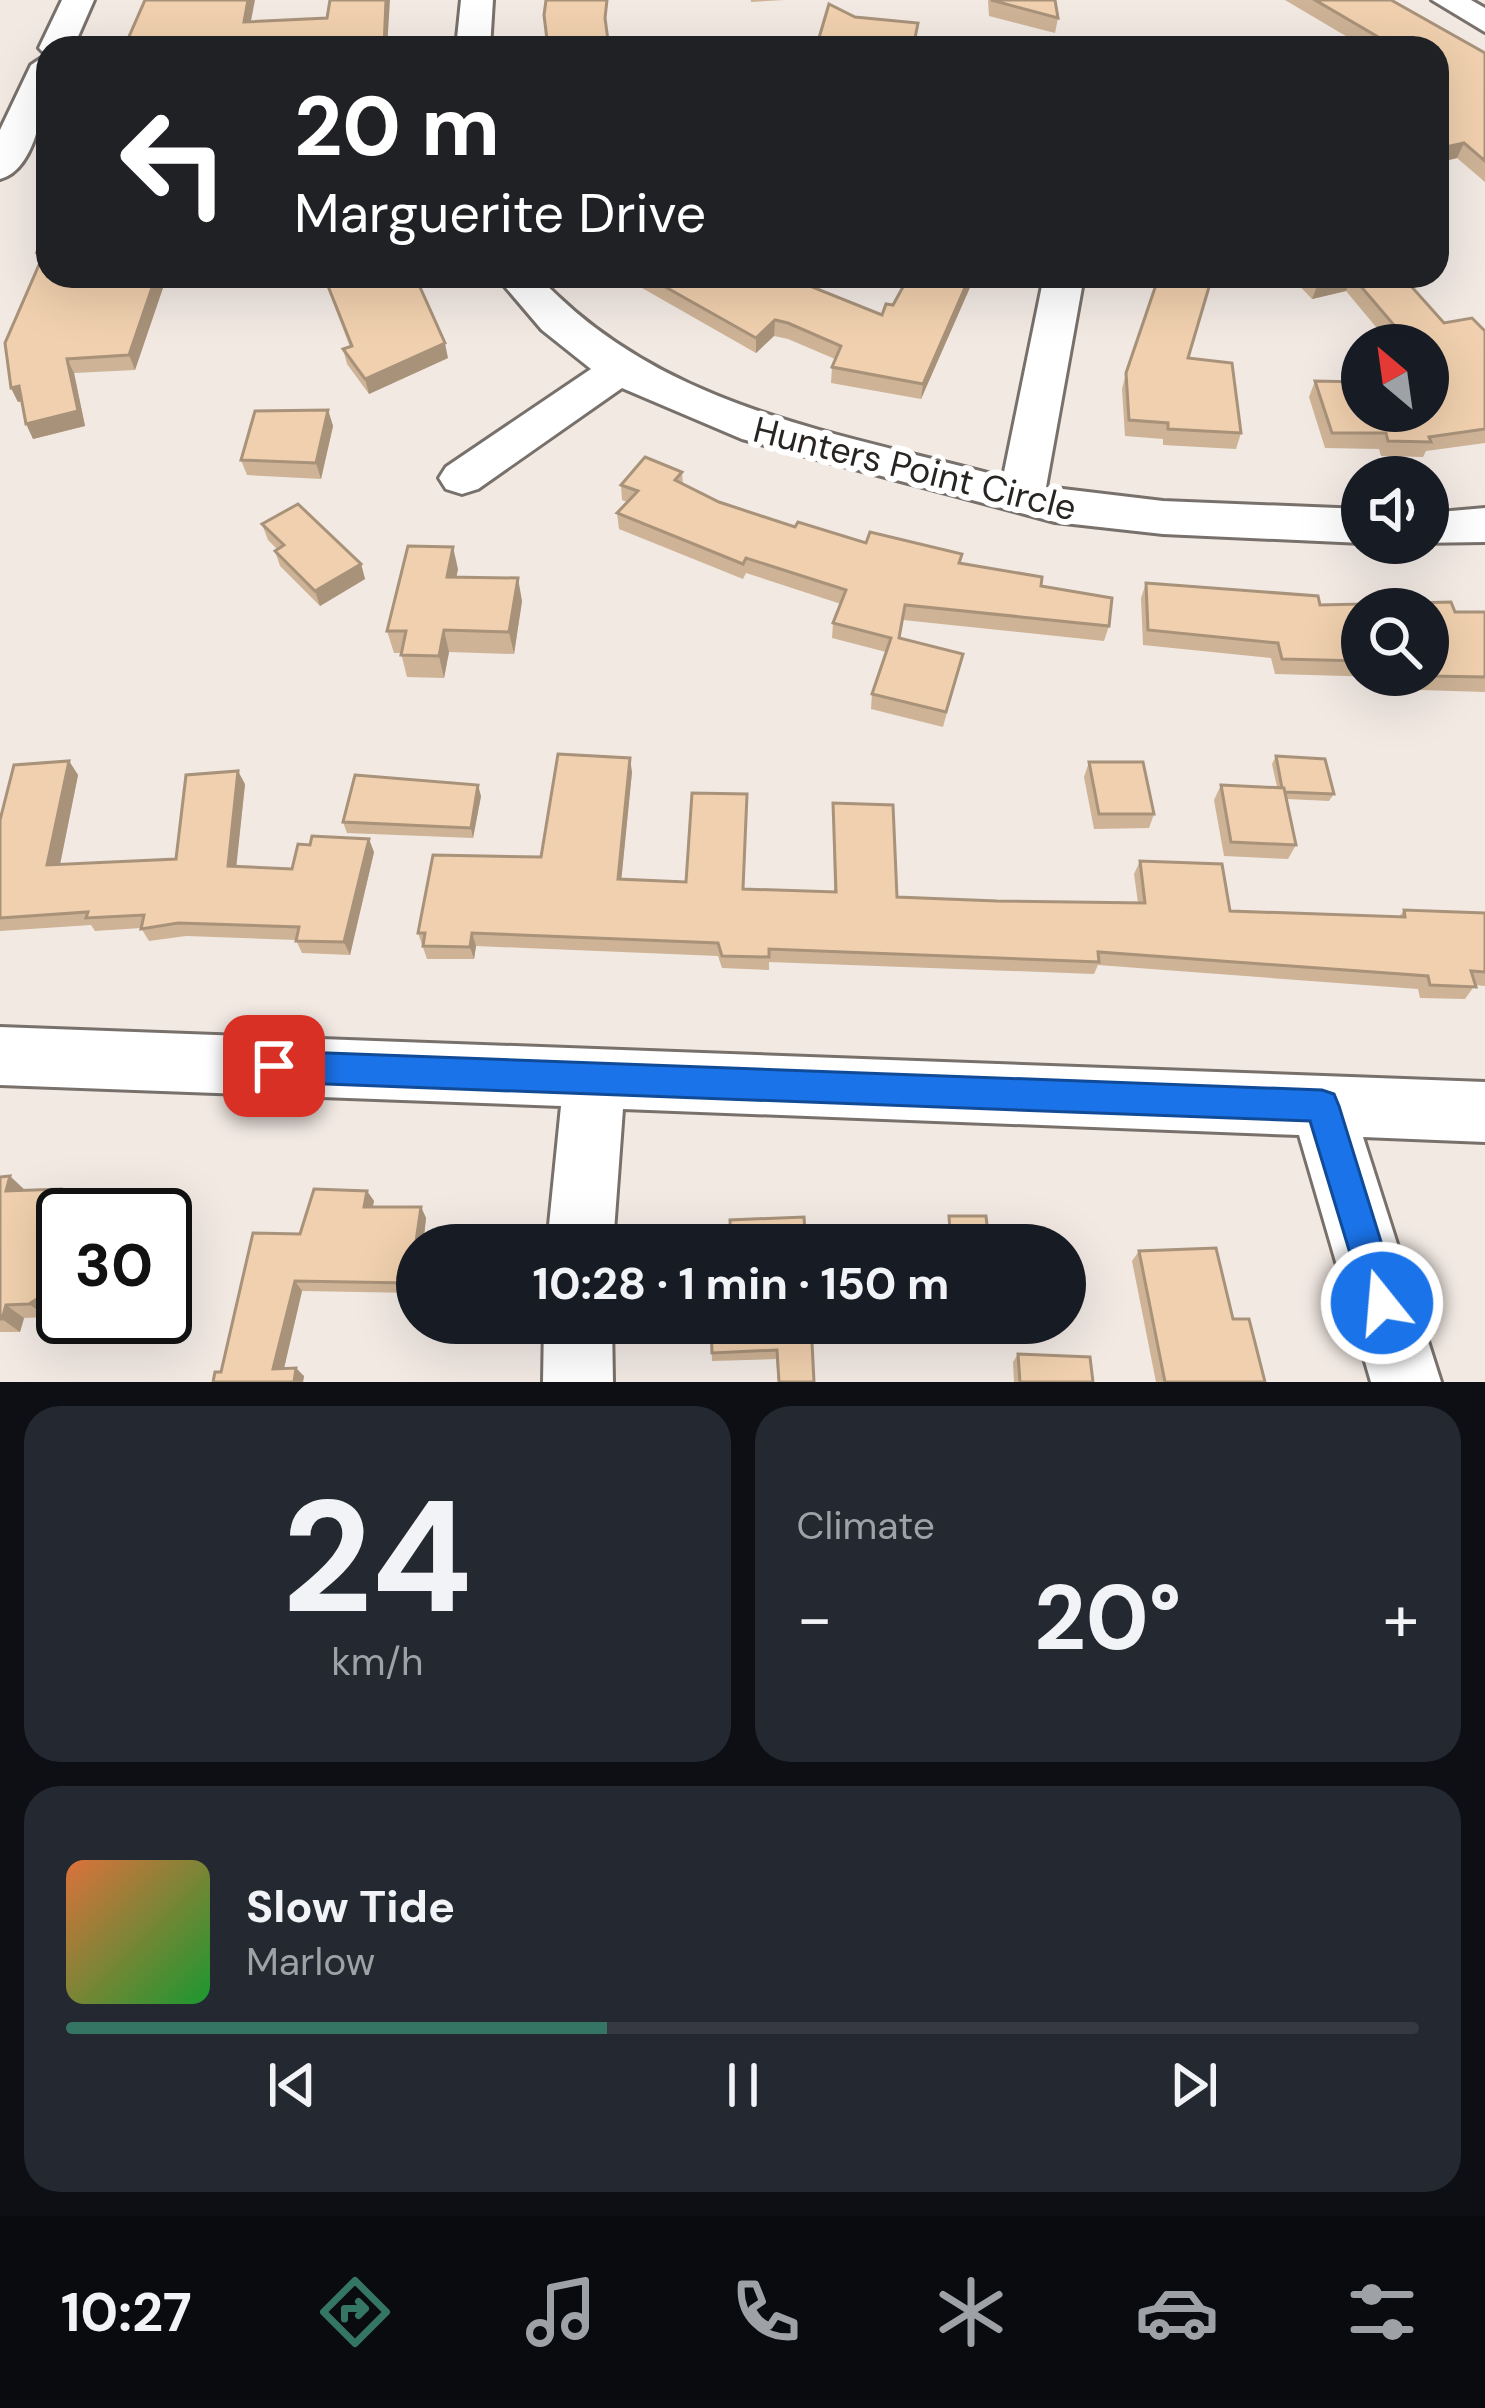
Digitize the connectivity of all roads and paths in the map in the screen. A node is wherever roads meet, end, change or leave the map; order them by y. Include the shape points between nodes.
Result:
1 (79, 0) edge
2 (477, 0) edge
3 (1448, 0) edge
4 (1485, 22) edge
5 (62, 36) edge
6 (474, 36) edge
7 (36, 91) edge
8 (0, 168) edge
9 (527, 288) edge
10 (1062, 288) edge
11 (618, 370) junction
12 (462, 478) dead end
13 (1022, 495) junction
14 (1341, 525) edge
15 (1485, 525) edge
16 (1449, 528) edge
17 (0, 1056) edge
18 (594, 1078) junction
19 (1322, 1106) junction
20 (1485, 1112) edge
21 (582, 1224) edge
22 (578, 1344) edge
23 (578, 1382) edge
24 (1406, 1382) edge

1 - 5 street
2 - 6 street
3 - 4 street
7 - 8 street
9 - 11 street, Hunters Point Circle via 572,337
10 - 13 street
11 - 12 street
11 - 13 street, Hunters Point Circle via 748,428
13 - 14 street, Hunters Point Circle via 1092,512
15 - 16 street
17 - 18 street
18 - 19 street
18 - 21 street
19 - 20 street
19 - 24 street
22 - 23 street

